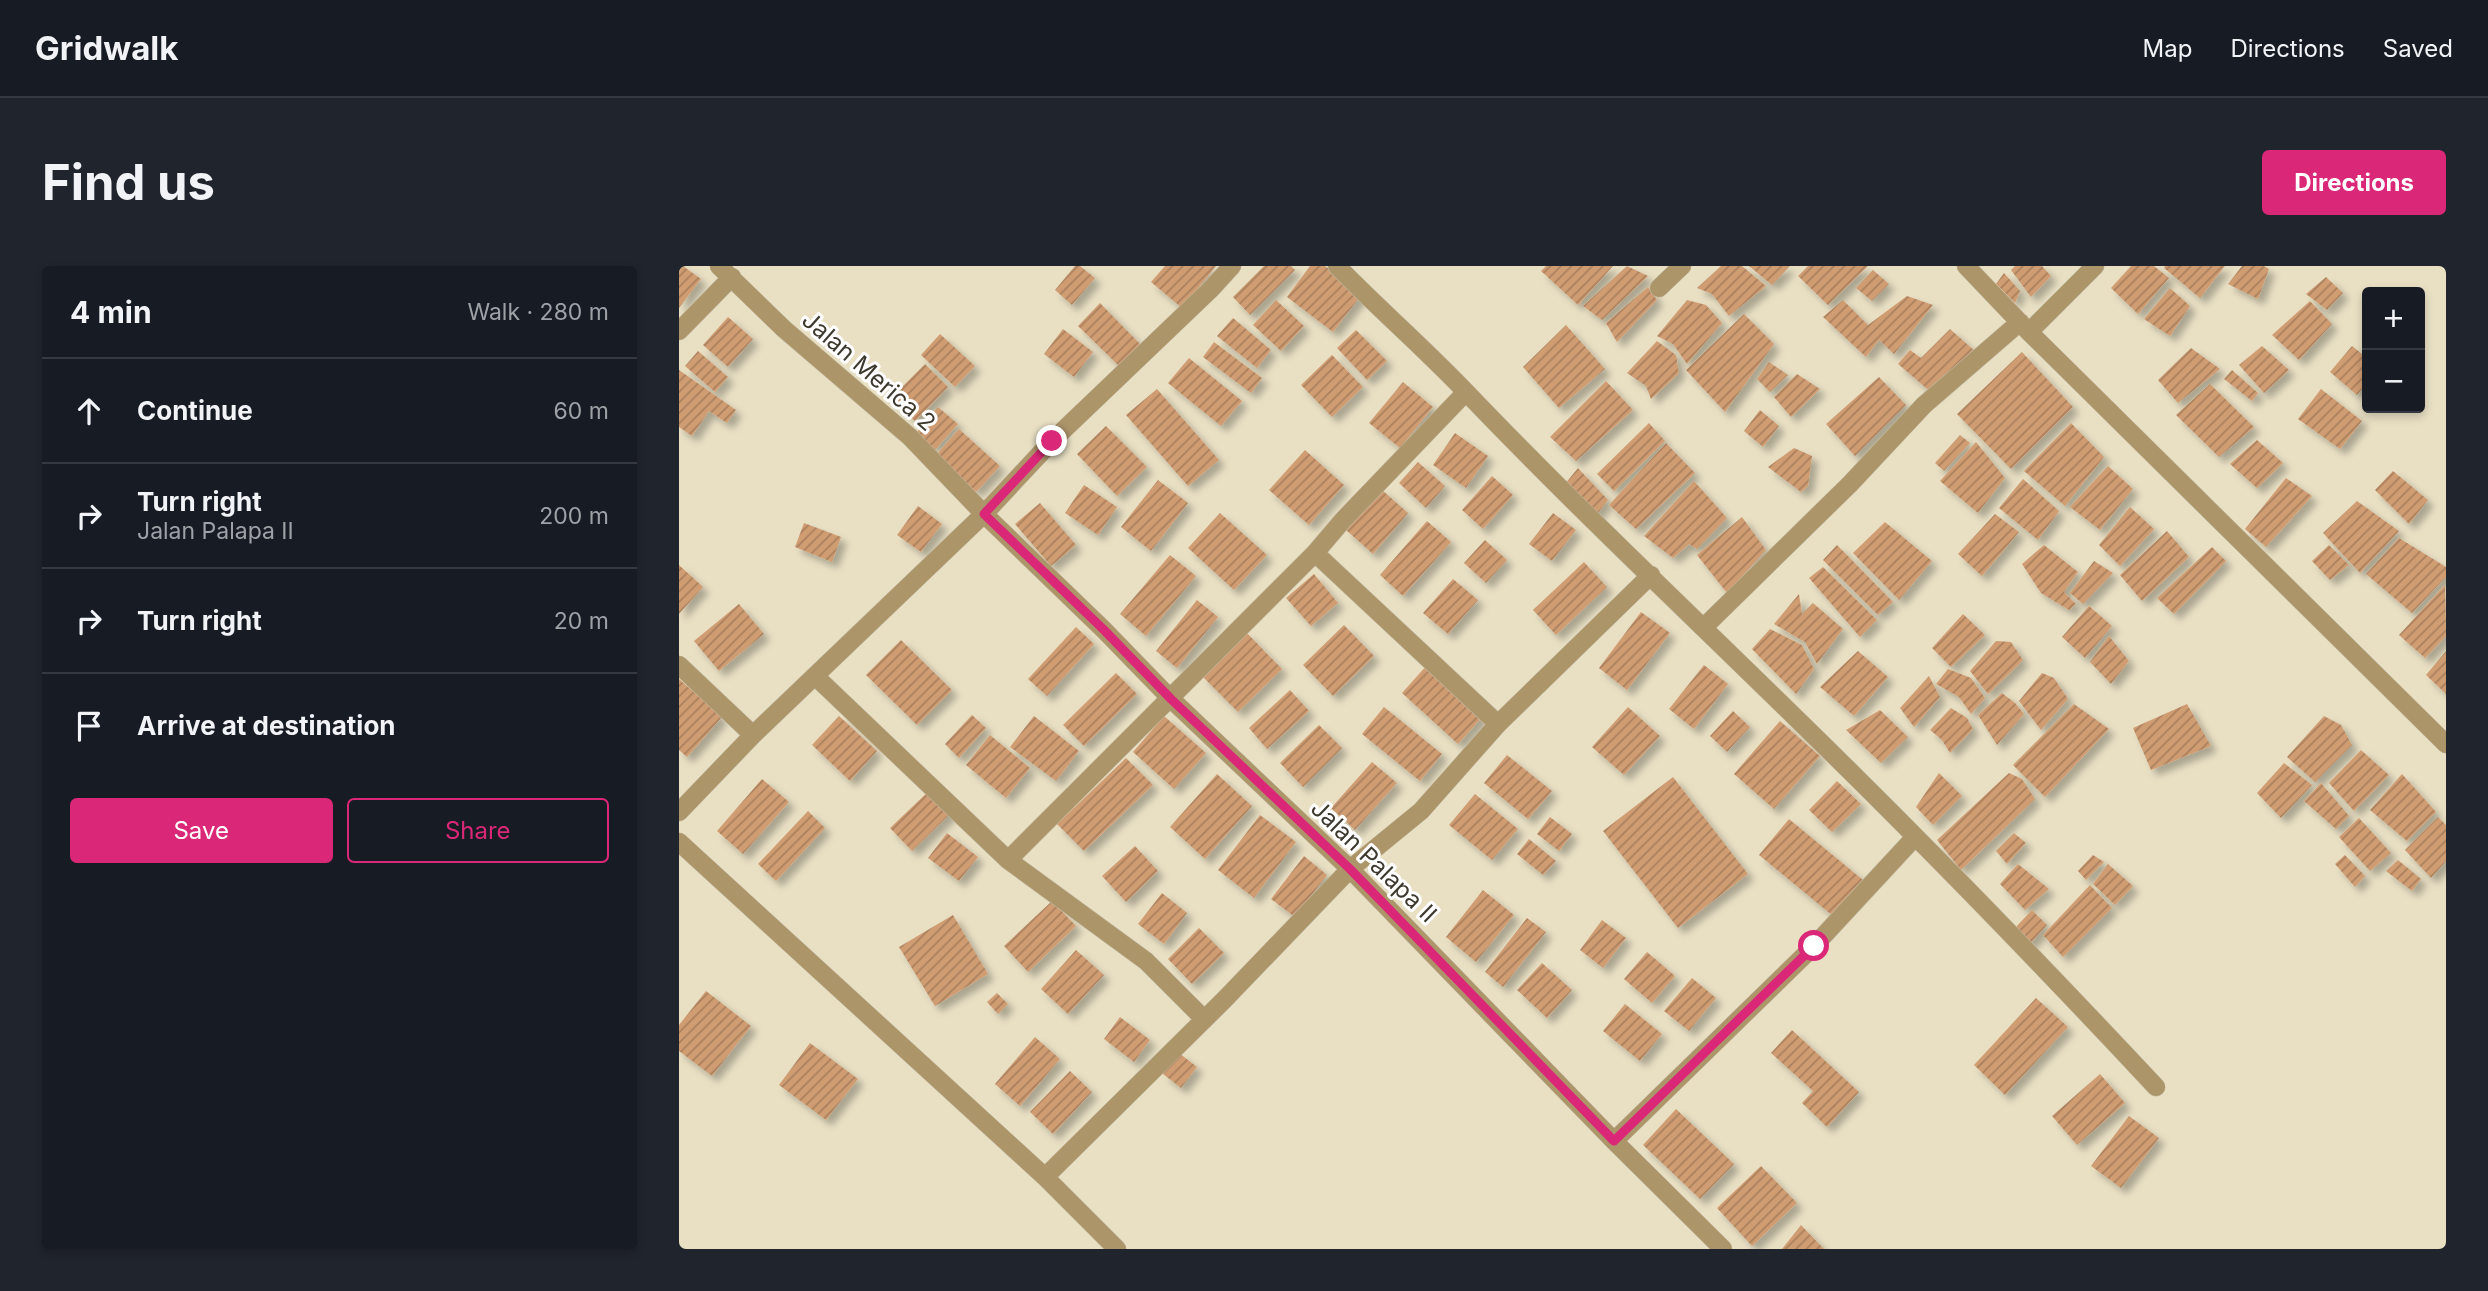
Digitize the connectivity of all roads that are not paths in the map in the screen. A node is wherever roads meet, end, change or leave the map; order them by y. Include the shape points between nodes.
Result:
1 (1232, 266) edge
2 (1337, 266) edge
3 (1682, 266) edge
4 (1966, 266) edge
5 (2095, 266) edge
6 (725, 272) edge
7 (1658, 288) dead end
8 (2024, 327) junction
9 (679, 331) edge
10 (1466, 392) junction
11 (984, 514) junction
12 (1315, 553) junction
13 (1651, 575) junction
14 (1703, 627) junction
15 (679, 665) edge
16 (815, 676) junction
17 (1171, 699) junction
18 (1497, 724) junction
19 (753, 735) junction
20 (2446, 744) edge
21 (679, 812) edge
22 (1915, 836) junction
23 (679, 842) edge
24 (1008, 860) junction
25 (1350, 869) junction
26 (1204, 1019) junction
27 (2156, 1087) dead end
28 (1614, 1141) junction
29 (1045, 1177) junction
30 (1117, 1249) edge
31 (1723, 1249) edge

1 - 11 street via 1052,441
2 - 10 street
3 - 7 street
4 - 8 street
5 - 8 street
6 - 9 street
6 - 11 street, Jalan Merica 2 via 910,438
8 - 14 street via 1924,405
8 - 20 street
10 - 12 street
10 - 13 street
11 - 16 street
11 - 17 street, Jalan Palapa II
12 - 17 street
12 - 18 street
13 - 14 street
13 - 18 street
14 - 22 street
15 - 19 street
16 - 19 street
16 - 24 street
17 - 24 street
17 - 25 street, Jalan Palapa II
18 - 25 street via 1421,811
19 - 21 street
22 - 27 street
22 - 28 street via 1814,946
23 - 29 street
24 - 26 street via 1146,961
25 - 26 street
25 - 28 street, Jalan Palapa II
26 - 29 street
28 - 31 street, Jalan Palapa II
29 - 30 street

